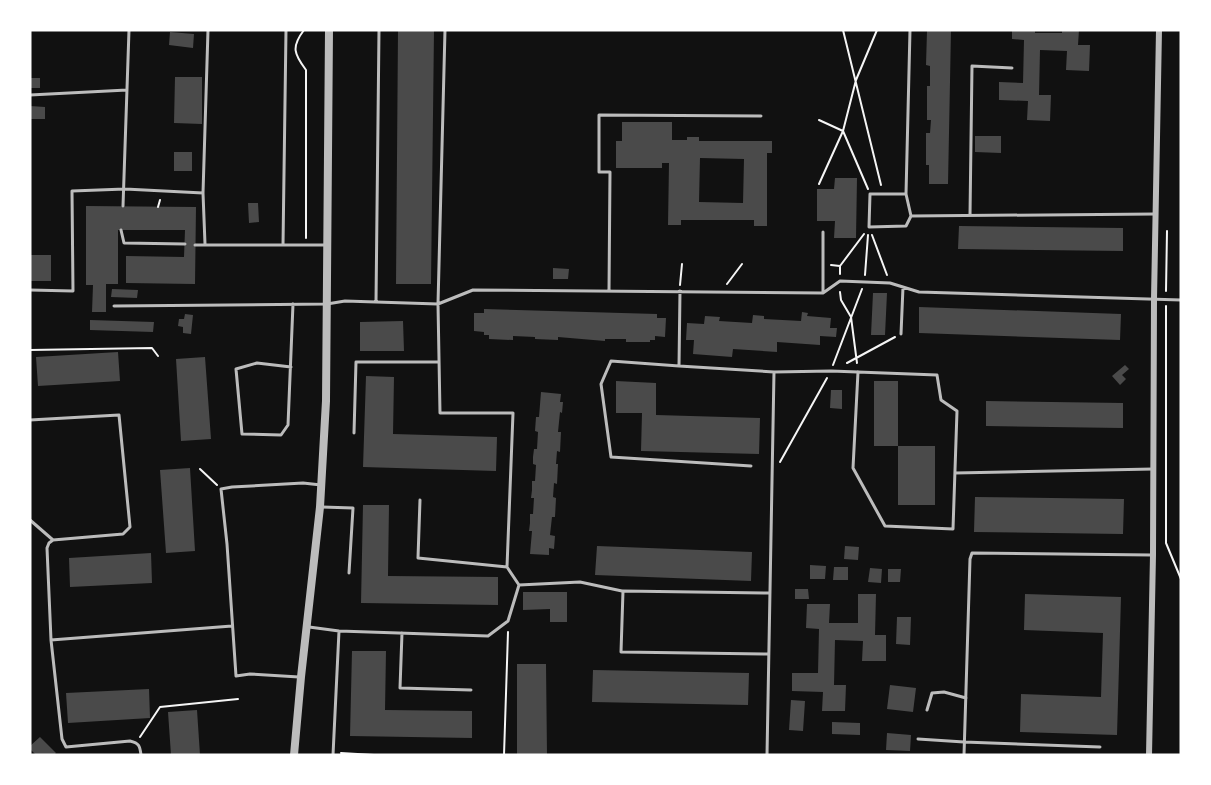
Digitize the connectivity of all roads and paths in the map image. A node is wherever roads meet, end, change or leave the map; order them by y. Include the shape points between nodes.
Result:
1 (129, 30) edge
2 (208, 30) edge
3 (286, 30) edge
4 (304, 30) edge
5 (329, 30) edge
6 (379, 30) edge
7 (445, 30) edge
8 (843, 30) edge
9 (877, 30) edge
10 (910, 30) edge
11 (1159, 30) edge
12 (1012, 68) dead end
13 (856, 81) junction
14 (127, 90) junction
15 (30, 94) edge
16 (761, 116) dead end
17 (819, 120) dead end
18 (843, 131) junction
19 (819, 184) dead end
20 (125, 189) junction
21 (203, 193) junction
22 (870, 194) junction
23 (883, 194) junction
24 (906, 194) junction
25 (123, 206) dead end
26 (1156, 214) junction
27 (970, 215) junction
28 (911, 216) junction
29 (869, 227) junction
30 (121, 230) dead end
31 (823, 232) dead end
32 (184, 244) dead end
33 (195, 244) dead end
34 (205, 244) junction
35 (306, 244) junction
36 (283, 245) junction
37 (327, 245) junction
38 (682, 264) dead end
39 (742, 264) dead end
40 (823, 265) junction
41 (865, 282) junction
42 (890, 283) junction
43 (903, 287) junction
44 (30, 290) edge
45 (609, 291) junction
46 (680, 291) junction
47 (726, 292) junction
48 (822, 293) junction
49 (1154, 299) junction
50 (841, 300) dead end
51 (1181, 300) edge
52 (376, 302) junction
53 (293, 304) junction
54 (327, 304) junction
55 (438, 304) junction
56 (114, 306) dead end
57 (851, 317) junction
58 (901, 334) joint
59 (30, 350) edge
60 (158, 356) dead end
61 (857, 357) junction
62 (439, 362) junction
63 (679, 366) junction
64 (1166, 366) dead end
65 (291, 367) junction
66 (831, 371) junction
67 (774, 372) junction
68 (858, 372) junction
69 (30, 420) edge
70 (354, 433) dead end
71 (751, 466) dead end
72 (1153, 469) junction
73 (955, 473) junction
74 (772, 478) junction
75 (322, 485) junction
76 (420, 500) dead end
77 (320, 507) junction
78 (30, 520) edge
79 (54, 540) junction
80 (1153, 555) junction
81 (507, 567) junction
82 (349, 573) dead end
83 (1181, 579) edge
84 (519, 585) junction
85 (622, 591) junction
86 (769, 593) junction
87 (508, 621) junction
88 (232, 626) junction
89 (307, 627) junction
90 (339, 631) junction
91 (402, 633) junction
92 (51, 640) junction
93 (768, 654) junction
94 (301, 677) junction
95 (471, 690) dead end
96 (966, 698) junction
97 (238, 699) dead end
98 (927, 710) dead end
99 (918, 739) dead end
100 (136, 742) junction
101 (964, 742) junction
102 (1100, 747) dead end
103 (333, 754) edge
104 (141, 755) edge
105 (294, 755) edge
106 (374, 755) edge
107 (504, 755) edge
108 (767, 755) edge
109 (964, 755) edge
110 (1149, 755) edge

1 - 14 lane
2 - 21 lane
3 - 36 lane
4 - 35 path via 296,40 296,58 306,70
5 - 37 street
6 - 52 lane
7 - 55 lane
8 - 13 path
9 - 13 path
10 - 24 lane
11 - 26 street
12 - 27 lane via 972,66
13 - 18 path
13 - 23 path
14 - 15 lane
14 - 20 lane
16 - 45 lane via 599,115 599,172 610,172
17 - 18 path
18 - 19 path
18 - 22 path
20 - 21 lane
20 - 25 lane
20 - 44 lane via 72,191 73,291
21 - 34 lane
22 - 23 lane
22 - 29 lane
23 - 24 lane
24 - 28 lane
26 - 27 lane
26 - 49 street
27 - 28 lane
28 - 29 lane via 906,226
29 - 40 path via 840,266
29 - 41 path
29 - 42 path
30 - 32 lane via 124,243
31 - 40 lane
33 - 34 lane
34 - 36 lane
35 - 36 lane
35 - 37 lane
37 - 54 street
38 - 46 path
39 - 47 path via 726,285
40 - 48 lane
41 - 42 lane
41 - 48 lane via 840,281
41 - 57 path
42 - 43 lane
43 - 49 lane via 919,292
43 - 58 lane
45 - 46 lane
45 - 55 lane via 473,290
46 - 47 lane
46 - 63 lane
47 - 48 lane
49 - 51 lane
49 - 72 street
50 - 57 path
52 - 54 lane
52 - 55 lane
53 - 54 lane
53 - 56 lane
53 - 65 lane
54 - 75 street
55 - 62 lane
57 - 61 path
57 - 66 path
58 - 61 path
59 - 60 path via 152,348
61 - 66 path
61 - 68 path
62 - 70 lane via 356,362
62 - 81 lane via 440,413 513,413
63 - 67 lane
63 - 71 lane via 611,361 601,384 611,457
64 - 83 path via 1166,543
65 - 65 lane via 288,425 281,435 242,434 236,369 257,363
66 - 67 lane
66 - 68 lane
66 - 74 path
67 - 74 lane
68 - 73 lane via 937,375 941,400 957,411
68 - 73 lane via 853,468 885,526 953,529
69 - 79 lane via 119,415 130,527 123,534
72 - 73 lane
72 - 80 street
74 - 86 lane
75 - 77 street
75 - 88 lane via 221,489
76 - 81 lane via 418,558
77 - 82 lane via 352,508
77 - 89 street
78 - 79 lane
79 - 92 lane via 47,548
80 - 96 lane via 972,553
80 - 110 street
81 - 84 lane
84 - 85 lane via 580,582
84 - 87 lane
85 - 86 lane
85 - 93 lane via 621,652
86 - 93 lane
87 - 91 lane via 488,636
87 - 107 path
88 - 92 lane
88 - 94 lane via 236,676
89 - 90 lane
89 - 94 street
90 - 91 lane
90 - 103 lane
91 - 95 lane via 400,688
92 - 100 lane via 66,747
93 - 108 lane
94 - 105 street
96 - 98 lane via 932,693
96 - 101 lane
97 - 100 path via 160,707
99 - 101 lane
100 - 104 lane
101 - 102 lane
101 - 109 lane
103 - 106 path

